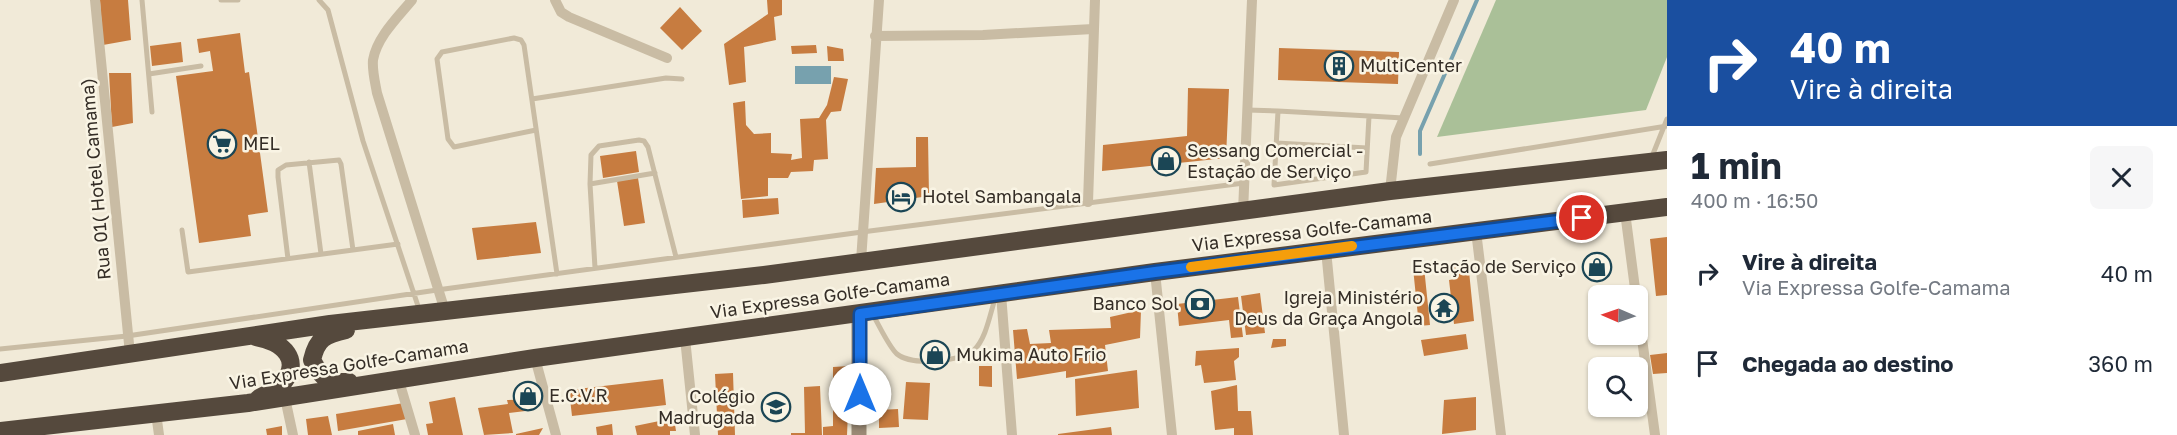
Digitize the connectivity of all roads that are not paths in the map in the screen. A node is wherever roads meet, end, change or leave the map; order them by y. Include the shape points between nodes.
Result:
1 (95, 0) edge
2 (142, 0) edge
3 (221, 0) edge
4 (238, 0) edge
5 (319, 0) edge
6 (412, 0) edge
7 (555, 0) edge
8 (879, 0) edge
9 (1095, 0) edge
10 (1252, 0) edge
11 (1454, 0) edge
12 (1093, 29) junction
13 (875, 36) junction
14 (667, 58) dead end
15 (201, 66) dead end
16 (149, 74) junction
17 (682, 79) dead end
18 (532, 99) junction
19 (1247, 110) junction
20 (1278, 111) junction
21 (152, 112) dead end
22 (1369, 116) junction
23 (1403, 118) junction
24 (1667, 119) edge
25 (1665, 126) edge
26 (536, 130) junction
27 (1276, 143) junction
28 (1367, 148) junction
29 (1658, 161) edge
30 (309, 162) junction
31 (1430, 164) dead end
32 (655, 173) junction
33 (590, 183) junction
34 (1244, 183) junction
35 (1390, 191) junction
36 (1088, 202) junction
37 (1667, 207) edge
38 (1243, 212) junction
39 (1624, 212) junction
40 (182, 230) dead end
41 (1476, 231) junction
42 (862, 232) junction
43 (398, 244) junction
44 (353, 250) junction
45 (1326, 250) junction
46 (321, 255) junction
47 (676, 257) junction
48 (288, 259) junction
49 (861, 261) junction
50 (595, 268) junction
51 (1155, 272) junction
52 (557, 274) junction
53 (1634, 285) edge
54 (437, 290) junction
55 (414, 294) junction
56 (999, 294) junction
57 (445, 311) junction
58 (865, 313) junction
59 (419, 314) junction
60 (245, 335) junction
61 (685, 338) junction
62 (129, 345) junction
63 (1643, 345) edge
64 (0, 348) edge
65 (535, 358) junction
66 (0, 373) edge
67 (422, 375) junction
68 (399, 381) junction
69 (285, 398) junction
70 (248, 403) junction
71 (156, 413) junction
72 (11, 432) edge
73 (159, 435) edge
74 (293, 435) edge
75 (415, 435) edge
76 (556, 435) edge
77 (695, 435) edge
78 (859, 435) edge
79 (1012, 435) edge
80 (1172, 435) edge
81 (1344, 435) edge
82 (1502, 435) edge
83 (1655, 435) edge

1 - 62 street, Rua 01( Hotel Camama)
2 - 16 lane
3 - 4 lane
5 - 43 lane via 328,10 363,141
6 - 54 street via 377,49 374,75
7 - 14 street via 569,17
8 - 13 street
9 - 12 street
10 - 19 street
11 - 23 street
12 - 13 street
12 - 36 street
13 - 42 street
15 - 16 lane
16 - 21 lane
17 - 18 lane via 666,78
18 - 26 lane
18 - 26 lane via 520,40 442,52 437,60 448,139 454,147
19 - 20 lane
19 - 34 street
20 - 22 lane
20 - 27 lane
22 - 23 lane
22 - 28 lane
23 - 35 street via 1393,156
24 - 25 lane
25 - 29 lane
25 - 31 lane
26 - 52 lane
27 - 28 lane
27 - 28 lane via 1274,185 1366,172
29 - 35 highway, Via Expressa Golfe-Camama
30 - 44 lane via 339,160
30 - 46 lane
30 - 48 lane via 278,170
32 - 33 lane
32 - 33 lane via 644,141 599,146 591,155
32 - 47 lane
33 - 50 lane
34 - 36 lane
34 - 38 street
35 - 38 highway, Via Expressa Golfe-Camama
36 - 42 lane
37 - 39 highway, Via Expressa Golfe-Camama
38 - 49 highway, Via Expressa Golfe-Camama
39 - 41 highway, Via Expressa Golfe-Camama
39 - 53 street
40 - 48 lane via 188,272
41 - 45 highway, Via Expressa Golfe-Camama
41 - 82 street
42 - 47 lane
42 - 49 street
43 - 44 lane
43 - 55 lane
44 - 46 lane
45 - 51 highway, Via Expressa Golfe-Camama
45 - 81 street
46 - 48 lane
47 - 50 lane
49 - 57 highway, Via Expressa Golfe-Camama
50 - 52 lane
51 - 56 highway, Via Expressa Golfe-Camama
51 - 80 street
52 - 54 lane
54 - 55 lane
54 - 57 street
55 - 59 lane
55 - 62 lane
56 - 58 highway, Via Expressa Golfe-Camama
56 - 58 lane via 981,339 973,351 957,358 909,360 897,354
56 - 79 street
57 - 59 highway, Via Expressa Golfe-Camama
58 - 61 highway, Via Expressa Golfe-Camama
58 - 78 street
59 - 60 highway, Via Expressa Golfe-Camama
59 - 67 highway via 325,336 315,346 312,360 320,375 331,381
60 - 62 highway, Via Expressa Golfe-Camama
60 - 70 highway via 273,341 286,349 291,362 280,386
61 - 65 highway, Via Expressa Golfe-Camama
61 - 77 street
62 - 64 lane
62 - 66 highway, Via Expressa Golfe-Camama
63 - 83 street
65 - 67 highway, Via Expressa Golfe-Camama
65 - 76 street
67 - 68 highway, Via Expressa Golfe-Camama
68 - 69 highway, Via Expressa Golfe-Camama
68 - 75 street
69 - 70 highway, Via Expressa Golfe-Camama
69 - 74 street
70 - 71 highway, Via Expressa Golfe-Camama
71 - 72 highway, Via Expressa Golfe-Camama
71 - 73 street

